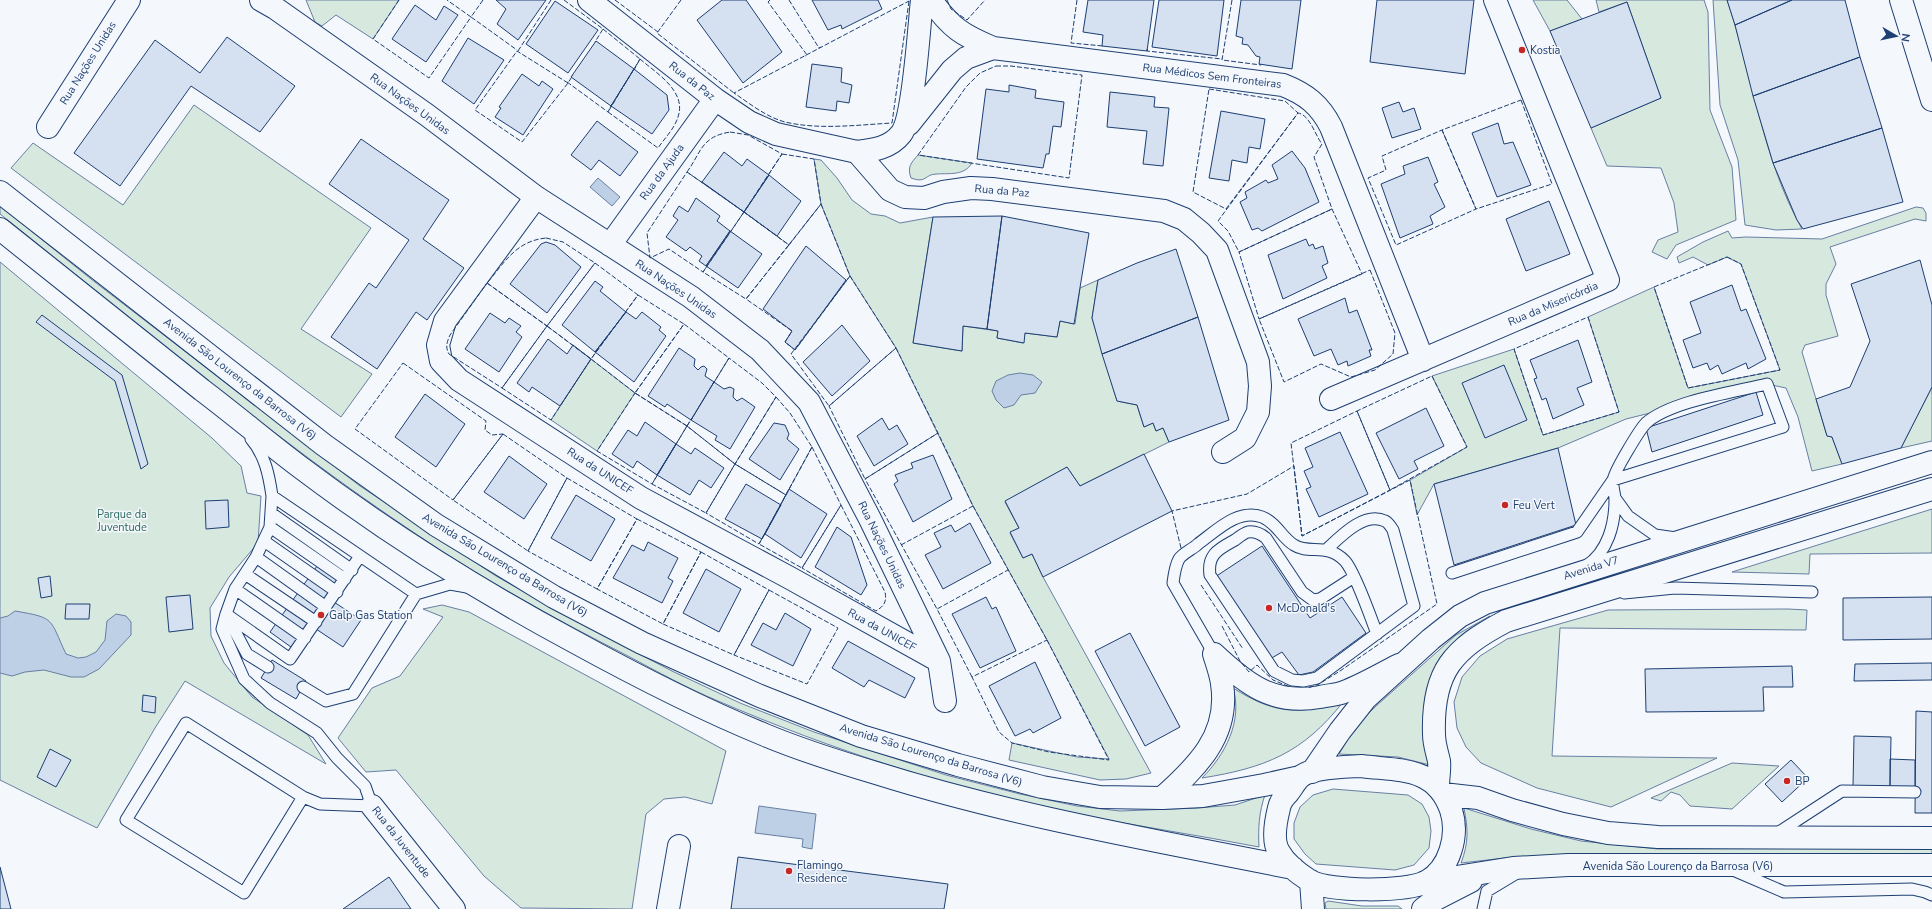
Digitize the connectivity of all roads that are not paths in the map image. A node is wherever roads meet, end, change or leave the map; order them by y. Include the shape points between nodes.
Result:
1 (129, 0) edge
2 (589, 0) edge
3 (922, 0) edge
4 (931, 0) edge
5 (1495, 0) edge
6 (1900, 0) edge
7 (272, 3) edge
8 (993, 48) junction
9 (715, 99) junction
10 (1932, 100) edge
11 (48, 127) dead end
12 (902, 133) junction
13 (857, 152) junction
14 (0, 192) edge
15 (536, 197) junction
16 (0, 229) edge
17 (610, 245) junction
18 (1423, 360) junction
19 (1331, 399) dead end
20 (223, 406) junction
21 (1223, 452) dead end
22 (1932, 462) edge
23 (1613, 480) junction
24 (1932, 489) edge
25 (272, 496) junction
26 (1615, 498) junction
27 (271, 513) junction
28 (270, 527) junction
29 (1685, 539) junction
30 (264, 541) junction
31 (1326, 550) junction
32 (360, 556) junction
33 (256, 557) junction
34 (1452, 573) dead end
35 (1575, 573) junction
36 (244, 574) junction
37 (349, 574) junction
38 (1354, 577) junction
39 (234, 589) junction
40 (482, 590) junction
41 (337, 592) junction
42 (1812, 592) dead end
43 (416, 594) junction
44 (1584, 597) junction
45 (326, 607) junction
46 (226, 614) junction
47 (316, 622) junction
48 (1377, 634) junction
49 (305, 638) junction
50 (1214, 654) junction
51 (1407, 660) junction
52 (939, 661) junction
53 (268, 667) dead end
54 (303, 687) dead end
55 (945, 701) dead end
56 (1306, 774) junction
57 (1441, 790) junction
58 (1915, 792) dead end
59 (303, 797) junction
60 (1162, 798) junction
61 (372, 806) junction
62 (1770, 838) junction
63 (1932, 838) edge
64 (679, 846) dead end
65 (1932, 865) edge
66 (1724, 866) junction
67 (1292, 868) junction
68 (1525, 868) junction
69 (1496, 871) junction
70 (1311, 881) junction
71 (1423, 883) junction
72 (1932, 895) edge
73 (454, 909) edge
74 (668, 909) edge
75 (1313, 909) edge
76 (1406, 909) edge
77 (1423, 909) edge
78 (1483, 909) edge

1 - 11 street, Rua Nações Unidas
2 - 9 street, Rua da Paz
3 - 12 street via 910,111
4 - 8 street, Rua Médicos Sem Fronteiras via 943,17 965,36
5 - 18 street, Rua da Misericórdia via 1608,280
6 - 10 street
7 - 15 street, Rua Nações Unidas
8 - 12 street, Rua Médicos Sem Fronteiras via 966,58 952,70
8 - 18 street, Rua Médicos Sem Fronteiras via 1284,85 1313,101 1324,113 1331,127
9 - 13 street, Rua da Paz via 749,122 776,134
9 - 17 street, Rua da Ajuda
12 - 13 street, Rua Médicos Sem Fronteiras via 889,144 874,150
13 - 21 street, Rua da Paz via 890,190 905,197 924,198 943,192 992,188 1164,211 1184,219 1217,250 1258,362 1258,412 1245,438
14 - 60 street, Avenida São Lourenço da Barrosa (V6) via 324,445 436,525 554,597 635,640 760,696 868,738 1042,787 1100,797
15 - 17 street, Rua Nações Unidas
15 - 52 street, Rua da UNICEF via 445,322 438,345 441,361 458,380 640,498
16 - 20 street, Avenida São Lourenço da Barrosa (V6)
17 - 52 street, Rua Nações Unidas via 691,297 760,350 809,402 870,519
18 - 19 street, Rua da Misericórdia
20 - 25 lane, Rua da Juventude via 259,448 268,472
20 - 40 street, Avenida São Lourenço da Barrosa (V6) via 354,506
22 - 29 street, Avenida V7
23 - 23 lane via 1628,450 1646,423 1674,406 1767,384 1783,427
23 - 26 lane
23 - 34 lane via 1577,532
24 - 44 street
25 - 27 lane, Rua da Juventude
25 - 32 lane
26 - 29 lane via 1628,516 1655,535
26 - 35 lane via 1612,529 1604,547 1590,564
27 - 28 lane, Rua da Juventude
27 - 37 lane
28 - 30 lane, Rua da Juventude
28 - 37 lane
29 - 35 street, Avenida V7
30 - 33 lane, Rua da Juventude
30 - 41 lane
31 - 38 lane via 1338,555
31 - 48 lane via 1349,530 1368,519 1386,521 1393,530 1414,606
31 - 50 lane via 1295,546 1262,517 1246,515 1229,521 1179,558 1173,583
32 - 37 lane
32 - 43 lane
33 - 36 lane, Rua da Juventude
33 - 45 lane
35 - 51 street, Avenida V7 via 1485,602 1460,616
36 - 39 lane, Rua da Juventude
36 - 47 lane
37 - 41 lane
38 - 48 lane
38 - 48 lane via 1320,600 1307,598 1266,538 1254,532 1248,532 1218,550 1209,566 1210,575 1274,671 1283,676 1304,681 1317,678
39 - 46 lane, Rua da Juventude
39 - 49 lane
40 - 43 lane via 450,584
40 - 67 street, Avenida São Lourenço da Barrosa (V6) via 608,660 688,700 767,736 844,763 910,784 1103,832
41 - 45 lane
42 - 44 lane via 1675,588
43 - 54 lane via 353,694 326,701
44 - 57 street via 1506,621 1477,637 1456,655 1441,679 1434,707 1434,743
45 - 47 lane
46 - 49 lane via 290,659
46 - 53 lane via 247,654
46 - 61 lane, Rua da Juventude via 222,629 244,679 270,703 317,732 336,758 365,786
47 - 49 lane
50 - 51 street via 1235,674 1280,698 1310,698 1343,693
50 - 60 street via 1222,684 1219,728 1207,753 1188,775
51 - 56 street, Avenida V7 via 1366,698
52 - 55 street, Rua Nações Unidas
56 - 57 street, Avenida São Lourenço da Barrosa (V6) via 1327,769 1368,767 1404,771 1424,776
56 - 60 street, Avenida São Lourenço da Barrosa (V6) via 1203,796
56 - 67 street, Avenida São Lourenço da Barrosa (V6) via 1280,804 1275,829 1278,852
57 - 62 street, Avenida São Lourenço da Barrosa (V6) via 1608,833 1658,837
57 - 71 street via 1451,811 1453,839 1450,852 1437,875
58 - 62 lane via 1842,791
59 - 59 lane via 186,723 126,820 244,893
59 - 61 lane via 320,804
61 - 73 street, Rua da Juventude
62 - 63 street, Avenida São Lourenço da Barrosa (V6)
64 - 74 street
65 - 66 street, Avenida São Lourenço da Barrosa (V6)
66 - 68 street, Avenida São Lourenço da Barrosa (V6) via 1568,865
66 - 72 lane via 1784,892 1912,889
67 - 70 street, Avenida São Lourenço da Barrosa (V6)
68 - 69 street, Avenida São Lourenço da Barrosa (V6)
68 - 78 lane via 1487,891
69 - 71 street, Avenida São Lourenço da Barrosa (V6)
69 - 77 street via 1460,886
70 - 71 street, Avenida São Lourenço da Barrosa (V6) via 1330,886 1379,890
70 - 75 street
71 - 76 street

